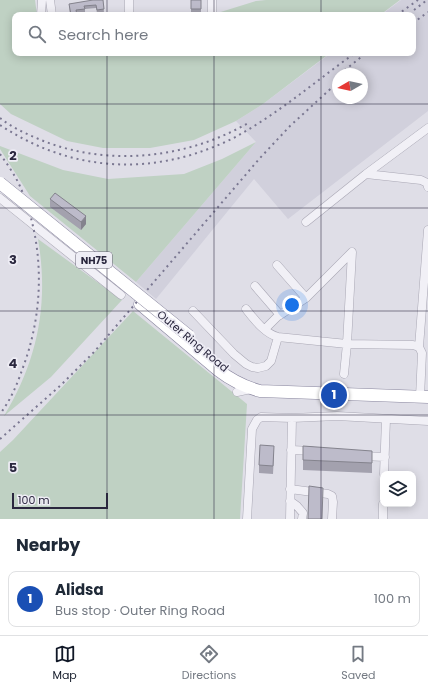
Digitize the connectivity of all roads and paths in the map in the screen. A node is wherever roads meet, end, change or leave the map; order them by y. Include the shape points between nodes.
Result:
1 (42, 0) edge
2 (50, 0) edge
3 (129, 0) edge
4 (212, 0) edge
5 (40, 12) edge
6 (52, 12) edge
7 (129, 12) edge
8 (212, 12) dead end
9 (428, 128) edge
10 (366, 174) junction
11 (0, 183) edge
12 (428, 187) edge
13 (0, 190) edge
14 (0, 198) edge
15 (306, 222) dead end
16 (428, 230) edge
17 (427, 259) edge
18 (277, 265) dead end
19 (255, 286) dead end
20 (121, 295) dead end
21 (306, 298) junction
22 (246, 309) dead end
23 (192, 311) dead end
24 (280, 315) junction
25 (265, 329) junction
26 (278, 337) junction
27 (187, 339) junction
28 (347, 344) junction
29 (418, 347) junction
30 (344, 374) dead end
31 (252, 389) junction
32 (237, 392) dead end
33 (424, 393) edge
34 (292, 418) junction
35 (386, 419) junction
36 (428, 421) edge
37 (291, 450) junction
38 (322, 452) edge
39 (354, 455) edge
40 (385, 458) junction
41 (384, 471) edge
42 (290, 488) junction
43 (290, 501) junction
44 (383, 507) edge
45 (247, 519) edge
46 (290, 519) edge
47 (302, 519) edge
48 (332, 519) edge
49 (383, 519) edge

1 - 5 street
2 - 6 street
3 - 7 street
4 - 8 street
9 - 10 street
10 - 12 street via 421,180 427,183
10 - 15 street
11 - 27 highway, Outer Ring Road / NH75, bridge
13 - 27 highway, Outer Ring Road / NH75
14 - 20 street
16 - 17 street
17 - 29 street
18 - 21 street
19 - 24 street
21 - 24 street
21 - 28 street via 352,252
22 - 25 street
23 - 26 street via 234,354 252,367 266,366 272,361
24 - 25 street
25 - 26 street
26 - 28 street
27 - 31 highway, Outer Ring Road / NH75 via 218,370 230,379
27 - 33 highway, Outer Ring Road / NH75 via 232,374 249,382 268,386
28 - 29 street
28 - 30 street
29 - 33 street via 422,352
31 - 32 street
31 - 33 highway, Outer Ring Road / NH75
34 - 35 street via 337,416
34 - 37 street
34 - 45 street via 260,417 252,429
35 - 36 street
35 - 40 street
37 - 38 street
37 - 42 street
39 - 40 street
40 - 41 street
42 - 43 street
42 - 48 street via 332,496
43 - 46 street
43 - 47 street via 303,513
44 - 49 street

